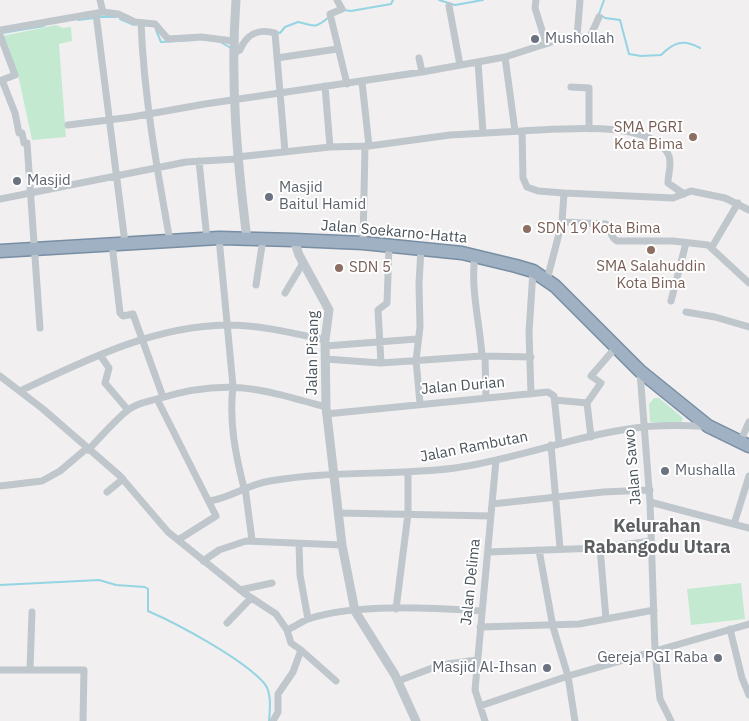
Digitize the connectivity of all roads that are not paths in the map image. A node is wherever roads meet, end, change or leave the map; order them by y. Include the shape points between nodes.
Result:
1 (100, 0) edge
2 (236, 0) edge
3 (337, 0) edge
4 (536, 0) edge
5 (580, 0) edge
6 (449, 6) dead end
7 (98, 16) junction
8 (599, 17) dead end
9 (141, 23) junction
10 (0, 34) edge
11 (577, 37) junction
12 (546, 43) junction
13 (233, 48) junction
14 (338, 49) junction
15 (505, 57) junction
16 (277, 58) junction
17 (419, 58) dead end
18 (478, 62) junction
19 (460, 65) junction
20 (422, 72) junction
21 (1, 81) edge
22 (362, 82) junction
23 (347, 84) junction
24 (325, 86) junction
25 (571, 87) dead end
26 (280, 93) junction
27 (234, 101) junction
28 (149, 114) junction
29 (109, 119) junction
30 (68, 124) dead end
31 (589, 129) junction
32 (519, 131) junction
33 (483, 133) junction
34 (367, 146) junction
35 (330, 147) junction
36 (285, 152) junction
37 (237, 158) junction
38 (199, 161) junction
39 (156, 167) junction
40 (116, 176) junction
41 (32, 193) junction
42 (564, 193) junction
43 (684, 194) junction
44 (0, 199) edge
45 (738, 203) junction
46 (749, 210) edge
47 (562, 222) junction
48 (247, 238) junction
49 (213, 239) junction
50 (263, 239) junction
51 (294, 240) junction
52 (170, 241) junction
53 (363, 243) junction
54 (686, 243) junction
55 (119, 244) junction
56 (388, 246) junction
57 (712, 247) junction
58 (35, 248) junction
59 (421, 248) junction
60 (0, 251) edge
61 (475, 256) junction
62 (303, 262) junction
63 (532, 271) junction
64 (548, 280) junction
65 (749, 283) edge
66 (256, 285) dead end
67 (285, 293) dead end
68 (671, 301) dead end
69 (686, 312) dead end
70 (228, 325) junction
71 (749, 327) edge
72 (40, 328) dead end
73 (140, 339) junction
74 (417, 339) junction
75 (379, 342) junction
76 (325, 343) junction
77 (616, 347) junction
78 (100, 355) junction
79 (483, 356) junction
80 (530, 357) junction
81 (325, 359) junction
82 (416, 360) junction
83 (381, 363) junction
84 (640, 371) junction
85 (0, 376) edge
86 (233, 386) junction
87 (20, 391) junction
88 (531, 394) junction
89 (160, 398) junction
90 (486, 398) junction
91 (555, 400) junction
92 (587, 403) junction
93 (420, 404) junction
94 (128, 410) junction
95 (326, 411) junction
96 (749, 422) edge
97 (644, 426) junction
98 (708, 426) junction
99 (591, 437) junction
100 (555, 444) junction
101 (744, 444) edge
102 (87, 450) junction
103 (496, 460) junction
104 (408, 473) junction
105 (335, 475) junction
106 (749, 476) edge
107 (123, 479) junction
108 (0, 486) edge
109 (244, 487) junction
110 (650, 490) junction
111 (107, 492) dead end
112 (558, 497) junction
113 (209, 501) junction
114 (650, 502) junction
115 (492, 504) junction
116 (338, 512) junction
117 (408, 514) junction
118 (491, 516) junction
119 (734, 524) junction
120 (749, 528) edge
121 (178, 540) junction
122 (252, 540) junction
123 (651, 541) junction
124 (299, 544) junction
125 (342, 545) junction
126 (560, 548) junction
127 (600, 548) junction
128 (539, 550) junction
129 (488, 552) junction
130 (203, 561) junction
131 (272, 583) dead end
132 (240, 590) junction
133 (251, 598) junction
134 (396, 609) junction
135 (654, 610) junction
136 (354, 611) junction
137 (482, 611) junction
138 (32, 612) dead end
139 (308, 619) junction
140 (606, 619) junction
141 (227, 623) dead end
142 (749, 624) edge
143 (480, 627) junction
144 (553, 627) junction
145 (730, 629) junction
146 (287, 630) junction
147 (301, 650) junction
148 (655, 651) junction
149 (477, 660) junction
150 (0, 670) edge
151 (30, 670) junction
152 (568, 676) junction
153 (398, 681) junction
154 (336, 682) dead end
155 (749, 695) edge
156 (480, 706) junction
157 (83, 721) edge
158 (273, 721) edge
159 (416, 721) edge
160 (485, 721) edge
161 (575, 721) edge
162 (670, 721) edge

1 - 7 street
2 - 13 street
3 - 14 street via 342,9 331,16
4 - 12 street
5 - 11 street
6 - 19 street
7 - 9 street via 118,14
7 - 10 street via 1,30
7 - 29 street
8 - 11 street via 590,37
9 - 13 street via 157,25 168,39 201,37
9 - 28 street
10 - 21 street via 15,75
11 - 12 street
12 - 15 street
13 - 16 street via 240,50 243,40 250,35 272,32 275,33
13 - 27 street
14 - 16 street
14 - 23 street
15 - 18 street
15 - 32 street
16 - 26 street
17 - 20 street
18 - 19 street
18 - 33 street
19 - 20 street
20 - 22 street
21 - 41 street via 15,113 19,133 27,143
22 - 23 street
22 - 34 street
23 - 24 street
24 - 26 street
24 - 35 street
25 - 31 street via 589,88
26 - 27 street
26 - 36 street
27 - 28 street
27 - 37 street
28 - 29 street
28 - 39 street
29 - 30 street
29 - 40 street
31 - 32 street
31 - 43 street via 622,130 658,144 670,160 668,183
32 - 33 street
32 - 42 street via 523,178 527,187
33 - 34 street
34 - 35 street
34 - 53 street
35 - 36 street
36 - 37 street
37 - 38 street
37 - 48 street
38 - 39 street
38 - 49 street
39 - 40 street
39 - 52 street
40 - 41 street
40 - 55 street
41 - 44 street
41 - 58 street
42 - 43 street via 673,198
42 - 47 street
43 - 45 street via 698,192
45 - 46 street
45 - 57 street
47 - 54 street via 606,224 617,241
47 - 64 street
48 - 49 highway, Jalan Soekarno-Hatta
48 - 50 highway, Jalan Soekarno-Hatta
49 - 52 highway, Jalan Soekarno-Hatta
49 - 70 street
50 - 51 highway, Jalan Soekarno-Hatta
50 - 66 street
51 - 53 highway, Jalan Soekarno-Hatta
51 - 62 street, Jalan Pisang
52 - 55 highway, Jalan Soekarno-Hatta
53 - 56 highway, Jalan Soekarno-Hatta
54 - 57 street
54 - 68 street
55 - 58 highway, Jalan Soekarno-Hatta
55 - 73 street via 120,313 123,316 132,314
56 - 59 highway, Jalan Soekarno-Hatta
56 - 75 street via 387,303 378,310
57 - 65 street
58 - 60 highway, Jalan Soekarno-Hatta
58 - 72 street
59 - 61 highway, Jalan Soekarno-Hatta
59 - 74 street
61 - 63 highway, Jalan Soekarno-Hatta
61 - 79 street via 473,270
62 - 67 street
62 - 76 street, Jalan Pisang via 329,310
63 - 64 highway, Jalan Soekarno-Hatta
63 - 80 street
64 - 77 highway, Jalan Soekarno-Hatta
69 - 71 street
70 - 73 street via 180,329
70 - 76 street via 265,328
70 - 86 street
73 - 78 street
73 - 89 street
74 - 75 street
74 - 82 street
75 - 76 street
75 - 83 street
76 - 81 street, Jalan Pisang
77 - 84 highway, Jalan Soekarno-Hatta
77 - 92 street via 590,376 601,383
78 - 87 street
78 - 94 street via 109,368 105,383
79 - 80 street
79 - 82 street
79 - 90 street
80 - 88 street
81 - 83 street
81 - 95 street, Jalan Pisang
82 - 83 street
82 - 93 street
84 - 97 street, Jalan Sawo
84 - 98 highway, Jalan Soekarno-Hatta
85 - 87 street
86 - 89 street via 199,388
86 - 95 street via 290,397
86 - 109 street via 233,438
87 - 102 street
88 - 90 street, Jalan Durian
88 - 91 street, Jalan Durian via 550,392
89 - 94 street
89 - 113 street
90 - 93 street, Jalan Durian
91 - 92 street
91 - 100 street
92 - 99 street
93 - 95 street, Jalan Durian
94 - 102 street
95 - 105 street, Jalan Pisang
96 - 101 street
97 - 98 street, Jalan Rambutan
97 - 99 street, Jalan Rambutan
97 - 110 street, Jalan Sawo
98 - 101 highway, Jalan Soekarno-Hatta
99 - 100 street, Jalan Rambutan
100 - 103 street, Jalan Rambutan
100 - 112 street
102 - 107 street
102 - 108 street via 42,481
103 - 104 street, Jalan Rambutan
103 - 115 street, Jalan Delima
104 - 105 street, Jalan Rambutan
104 - 117 street
105 - 109 street, Jalan Rambutan via 289,478
105 - 116 street, Jalan Pisang
106 - 119 street
107 - 111 street
107 - 121 street via 162,526
109 - 113 street, Jalan Rambutan
109 - 122 street
110 - 112 street
110 - 114 street, Jalan Sawo
112 - 115 street
112 - 126 street
113 - 121 street via 216,516
114 - 119 street
114 - 123 street, Jalan Sawo
115 - 118 street, Jalan Delima
116 - 117 street
116 - 125 street, Jalan Pisang
117 - 118 street
117 - 134 street
118 - 129 street, Jalan Delima
119 - 120 street
121 - 130 street
122 - 124 street
122 - 130 street via 219,550
123 - 127 street
123 - 135 street, Jalan Sawo
124 - 125 street
124 - 139 street via 300,575
125 - 136 street, Jalan Pisang
126 - 127 street
126 - 128 street
127 - 140 street
128 - 129 street
128 - 144 street
129 - 137 street, Jalan Delima
130 - 132 street
131 - 132 street
132 - 133 street
133 - 141 street
133 - 146 street via 276,614
134 - 136 street
134 - 137 street
135 - 140 street
135 - 148 street, Jalan Sawo
136 - 139 street
136 - 153 street
137 - 143 street, Jalan Delima
138 - 151 street
139 - 146 street
140 - 144 street
142 - 145 street
143 - 144 street
143 - 149 street, Jalan Delima
144 - 152 street
145 - 148 street
145 - 155 street
146 - 147 street via 291,643
147 - 154 street
147 - 158 street via 293,672 278,694 278,712
148 - 152 street
148 - 162 street, Jalan Sawo via 660,699
149 - 153 street via 440,665
149 - 156 street, Jalan Delima via 475,690
150 - 151 street
151 - 157 street via 84,670
152 - 156 street
152 - 161 street
153 - 159 street
156 - 160 street, Jalan Delima

